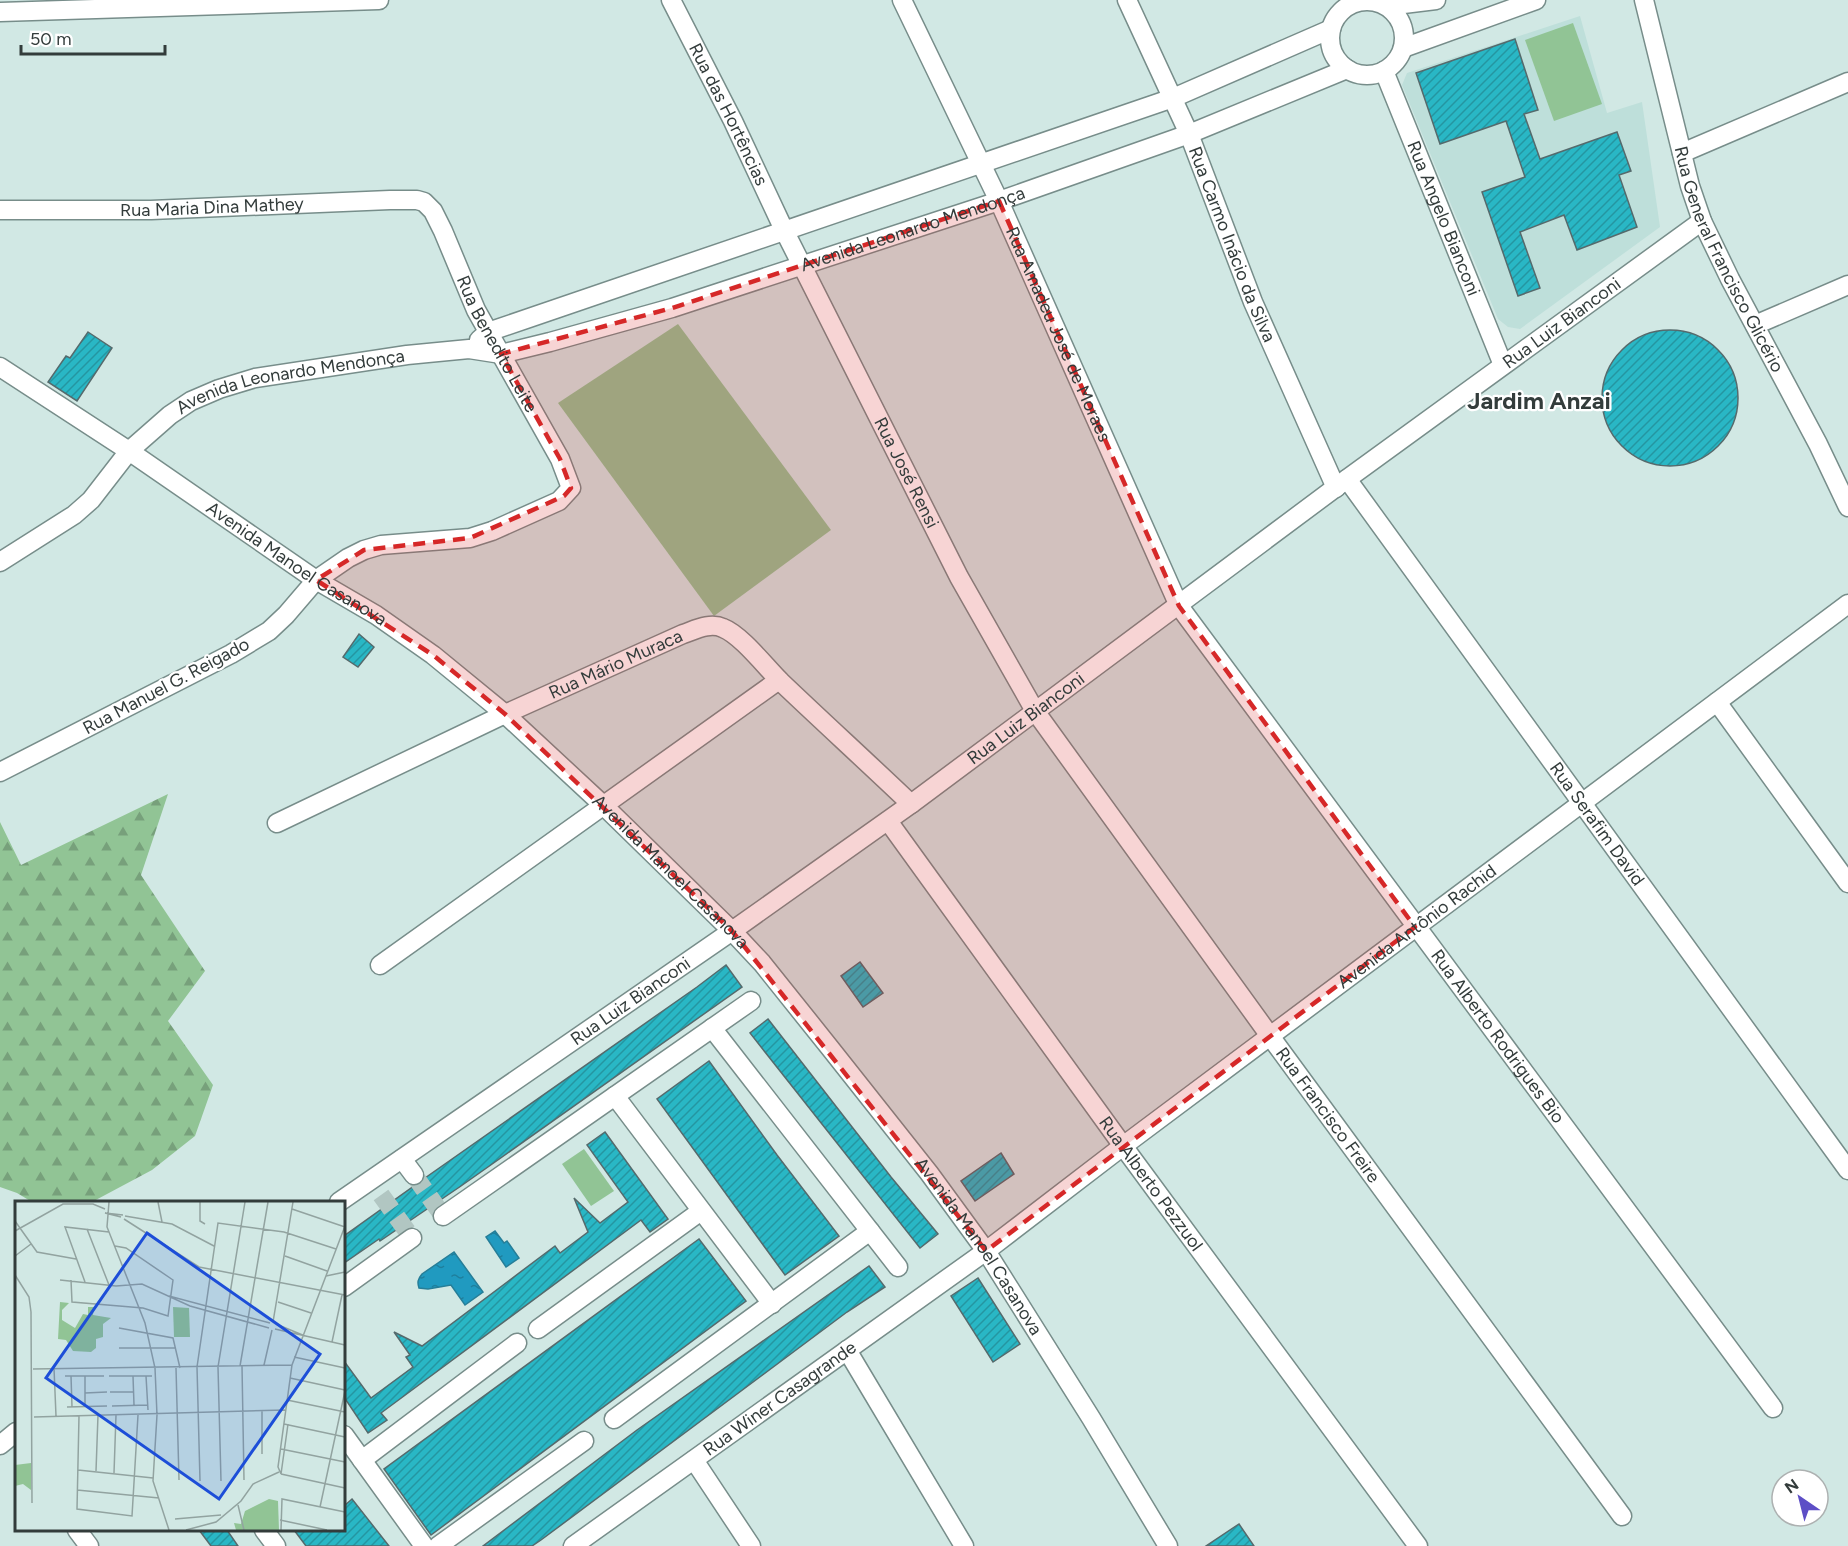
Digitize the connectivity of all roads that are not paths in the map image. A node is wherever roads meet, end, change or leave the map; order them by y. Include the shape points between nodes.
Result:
1 (379, 0) edge
2 (671, 0) edge
3 (902, 0) edge
4 (1127, 0) edge
5 (1436, 0) edge
6 (1536, 0) edge
7 (1644, 0) edge
8 (1352, 2) edge
9 (1387, 6) junction
10 (0, 12) edge
11 (1331, 29) junction
12 (1403, 48) junction
13 (1347, 69) junction
14 (1384, 71) junction
15 (1848, 82) edge
16 (1173, 98) junction
17 (1189, 134) junction
18 (1682, 153) junction
19 (982, 164) junction
20 (999, 201) junction
21 (424, 202) joint
22 (0, 210) edge
23 (1702, 221) junction
24 (784, 230) junction
25 (803, 266) junction
26 (1848, 285) edge
27 (1755, 325) junction
28 (488, 332) junction
29 (469, 350) junction
30 (501, 354) junction
31 (1503, 365) junction
32 (0, 367) edge
33 (129, 451) junction
34 (1341, 484) junction
35 (571, 488) joint
36 (1846, 498) edge
37 (0, 562) edge
38 (316, 580) junction
39 (1848, 604) edge
40 (1179, 606) junction
41 (779, 680) junction
42 (1717, 702) junction
43 (1035, 711) junction
44 (505, 714) junction
45 (0, 772) edge
46 (1582, 803) junction
47 (911, 804) junction
48 (603, 805) junction
49 (888, 821) junction
50 (277, 823) dead end
51 (1848, 883) edge
52 (1415, 927) junction
53 (732, 931) junction
54 (380, 965) dead end
55 (751, 1001) dead end
56 (712, 1028) junction
57 (1270, 1036) junction
58 (615, 1096) junction
59 (1123, 1146) junction
60 (402, 1159) junction
61 (1848, 1170) edge
62 (414, 1175) tunnel mouth
63 (344, 1201) edge
64 (701, 1211) junction
65 (443, 1216) dead end
66 (870, 1232) junction
67 (412, 1238) dead end
68 (986, 1251) junction
69 (898, 1267) dead end
70 (345, 1286) edge
71 (772, 1304) junction
72 (538, 1329) dead end
73 (517, 1343) dead end
74 (847, 1350) junction
75 (1773, 1408) dead end
76 (614, 1419) dead end
77 (345, 1436) edge
78 (584, 1441) dead end
79 (362, 1460) junction
80 (694, 1460) junction
81 (1622, 1516) dead end
82 (77, 1531) edge
83 (265, 1531) edge
84 (89, 1546) edge
85 (276, 1546) edge
86 (424, 1546) edge
87 (438, 1546) edge
88 (573, 1546) edge
89 (751, 1546) edge
90 (963, 1546) edge
91 (1168, 1546) edge
92 (1418, 1546) edge

1 - 10 street
2 - 24 street, Rua das Hortências
3 - 19 street, Rua Amadeu José de Moraes
4 - 16 street, Rua Carmo Inácio da Silva
5 - 9 street
6 - 12 street
7 - 18 street, Rua General Francisco Glicério
8 - 9 street
8 - 11 street
9 - 12 street via 1402,24
11 - 13 street via 1333,52
11 - 16 street
12 - 14 street
13 - 14 street via 1369,75
13 - 17 street, Avenida Leonardo Mendonça
14 - 31 street, Rua Angelo Bianconi
15 - 18 street
16 - 17 street, Rua Carmo Inácio da Silva
16 - 19 street
17 - 20 street, Avenida Leonardo Mendonça
17 - 34 street, Rua Carmo Inácio da Silva via 1253,303
18 - 23 street, Rua General Francisco Glicério
19 - 20 street, Rua Amadeu José de Moraes
19 - 24 street
20 - 25 street, Avenida Leonardo Mendonça
20 - 40 street, Rua Amadeu José de Moraes
21 - 22 street, Rua Maria Dina Mathey
21 - 28 street, Rua Benedito Leite via 443,231
23 - 27 street, Rua General Francisco Glicério
23 - 31 street, Rua Luiz Bianconi
24 - 25 street, Rua José Rensi
24 - 28 street
25 - 30 street, Avenida Leonardo Mendonça via 672,309
25 - 43 street, Rua José Rensi via 959,577
26 - 27 street
27 - 36 street, Rua General Francisco Glicério
28 - 29 street
28 - 30 street, Rua Benedito Leite
29 - 30 street, Avenida Leonardo Mendonça
29 - 33 street, Avenida Leonardo Mendonça via 407,355 255,378 191,401
30 - 35 street, Rua Benedito Leite via 560,459
31 - 34 street, Rua Luiz Bianconi
32 - 33 street, Avenida Manoel Casanova
33 - 37 street, Avenida Leonardo Mendonça via 92,500
33 - 38 street, Avenida Manoel Casanova
34 - 40 street, Rua Luiz Bianconi
34 - 46 street, Rua Serafim David
35 - 38 street, Rua Manuel G. Reigado via 559,501 492,531 470,538 381,545 348,558
38 - 44 street, Avenida Manoel Casanova via 433,655
38 - 45 street, Rua Manuel G. Reigado via 269,630 231,654
39 - 42 street, Avenida Antônio Rachid
40 - 43 street, Rua Luiz Bianconi
40 - 52 street, Rua Alberto Rodrigues Bio
41 - 44 street, Rua Mário Muraca via 731,633 722,627 706,626
41 - 47 street, Rua Mário Muraca
41 - 48 street
42 - 46 street, Avenida Antônio Rachid
42 - 51 street
43 - 47 street, Rua Luiz Bianconi
43 - 57 street, Rua Francisco Freire
44 - 48 street, Avenida Manoel Casanova
44 - 50 street, Rua Mário Muraca
46 - 52 street, Avenida Antônio Rachid
46 - 61 street, Rua Serafim David
47 - 49 street, Rua Luiz Bianconi
48 - 53 street, Avenida Manoel Casanova
48 - 54 street
49 - 53 street, Rua Luiz Bianconi
49 - 59 street, Rua Alberto Pezzuol
52 - 57 street, Avenida Antônio Rachid
52 - 75 street, Rua Alberto Rodrigues Bio
53 - 60 street, Rua Luiz Bianconi
53 - 68 street, Avenida Manoel Casanova via 837,1057
55 - 56 street
56 - 58 street
56 - 66 street
57 - 59 street, Avenida Antônio Rachid
57 - 81 street, Rua Francisco Freire
58 - 64 street
58 - 65 street
59 - 68 street, Avenida Antônio Rachid
59 - 92 street, Rua Alberto Pezzuol
60 - 62 street
60 - 63 street, Rua Luiz Bianconi via 376,1188
64 - 71 street
64 - 72 street
66 - 69 street
66 - 71 street
67 - 70 street
68 - 74 street, Rua Winer Casagrande
68 - 91 street, Avenida Manoel Casanova
71 - 76 street
73 - 79 street
74 - 80 street, Rua Winer Casagrande
74 - 90 street
77 - 79 street
78 - 87 street
79 - 86 street
80 - 88 street, Rua Winer Casagrande
80 - 89 street
82 - 84 street
83 - 85 street

